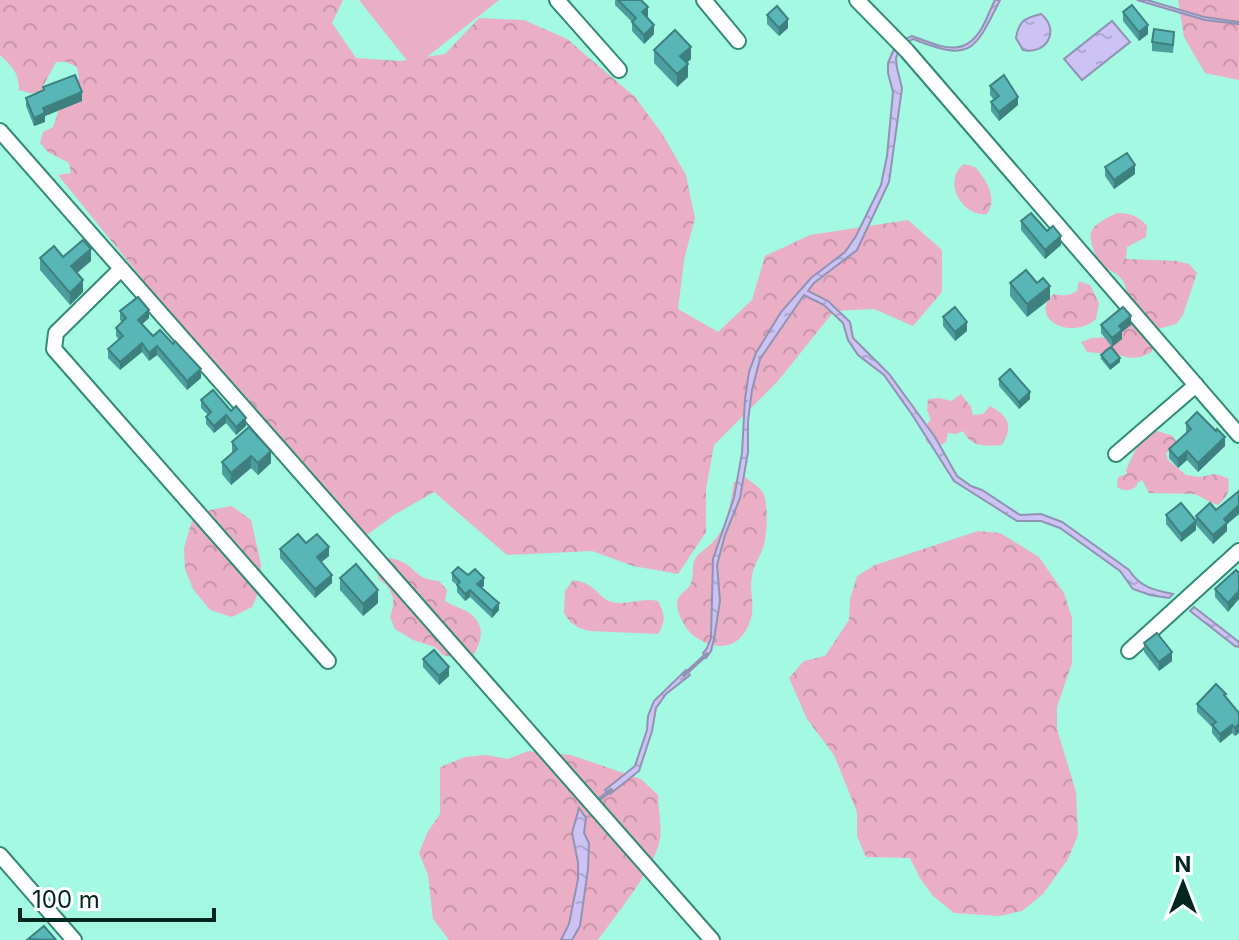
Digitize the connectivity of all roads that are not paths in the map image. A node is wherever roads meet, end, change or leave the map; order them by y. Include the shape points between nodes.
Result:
1 (557, 0) edge
2 (704, 0) edge
3 (857, 0) edge
4 (738, 41) dead end
5 (619, 70) dead end
6 (0, 131) edge
7 (121, 269) junction
8 (1196, 385) junction
9 (1239, 435) edge
10 (1116, 454) dead end
11 (1239, 551) edge
12 (1129, 651) dead end
13 (328, 661) dead end
14 (0, 855) edge
15 (74, 940) edge
16 (712, 940) edge

1 - 5 street
2 - 4 street
3 - 8 street
6 - 7 street
7 - 13 street via 56,333 54,349
7 - 16 street
8 - 9 street
8 - 10 street
11 - 12 street
14 - 15 street

